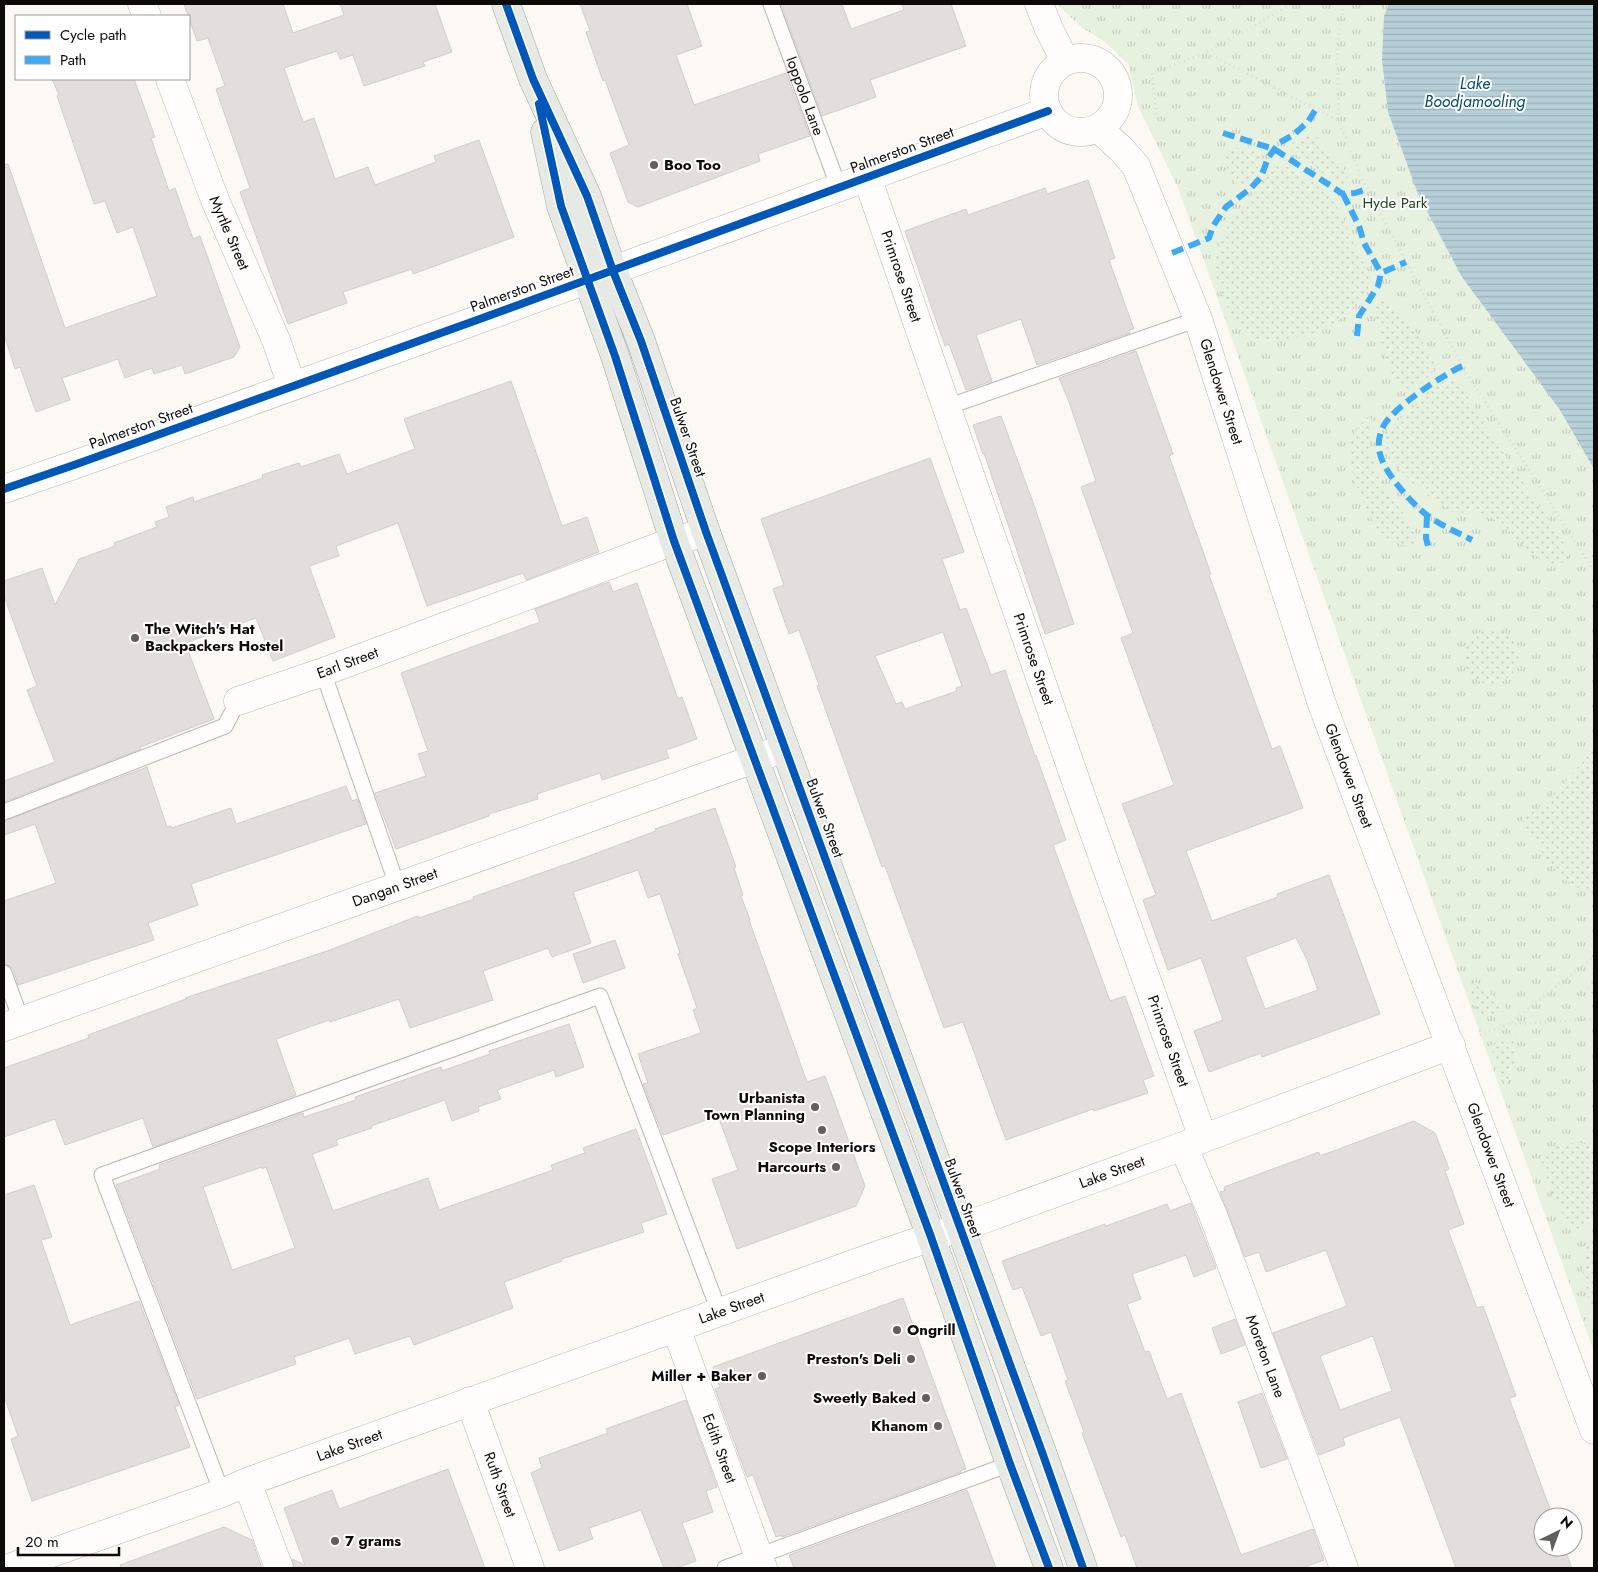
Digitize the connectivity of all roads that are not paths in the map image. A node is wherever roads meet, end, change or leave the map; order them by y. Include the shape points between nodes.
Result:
1 (506, 4) edge
2 (772, 4) edge
3 (1039, 4) edge
4 (1065, 61) junction
5 (170, 80) edge
6 (1048, 111) junction
7 (1098, 128) junction
8 (867, 177) junction
9 (839, 188) junction
10 (600, 275) junction
11 (1198, 319) junction
12 (292, 386) junction
13 (947, 408) junction
14 (4, 489) edge
15 (706, 532) junction
16 (674, 541) junction
17 (323, 672) junction
18 (238, 701) joint
19 (785, 748) junction
20 (755, 758) junction
21 (4, 812) edge
22 (397, 885) junction
23 (4, 973) edge
24 (13, 1023) edge
25 (1451, 1045) junction
26 (1193, 1142) junction
27 (960, 1227) junction
28 (931, 1237) junction
29 (719, 1312) junction
30 (676, 1328) junction
31 (470, 1401) junction
32 (1594, 1430) edge
33 (1010, 1464) junction
34 (247, 1482) junction
35 (222, 1493) junction
36 (760, 1562) edge
37 (9, 1568) edge
38 (279, 1568) edge
39 (530, 1568) edge
40 (725, 1568) edge
41 (1049, 1568) edge
42 (1083, 1568) edge
43 (1344, 1568) edge

1 - 10 main road, Bulwer Street via 533,79 586,196
2 - 9 lane, Ioppolo Lane
3 - 4 street
4 - 6 street via 1052,72 1045,87
4 - 7 street via 1074,58 1093,60 1102,64 1115,78 1119,97 1116,107 1113,115
5 - 12 street, Myrtle Street via 214,200 276,340
6 - 7 street via 1058,124 1074,131
6 - 8 street, Palmerston Street
7 - 11 street, Glendower Street via 1136,166
8 - 9 street, Palmerston Street
8 - 13 street, Primrose Street
9 - 10 street, Palmerston Street
10 - 12 street, Palmerston Street
10 - 15 main road, Bulwer Street via 643,347
10 - 16 main road, Bulwer Street via 621,374
11 - 13 lane
11 - 25 street, Glendower Street via 1322,704
12 - 14 street, Palmerston Street
13 - 26 street, Primrose Street via 1080,793
15 - 16 street, Earl Street
15 - 19 main road, Bulwer Street
16 - 17 street, Earl Street
16 - 20 main road, Bulwer Street
17 - 18 street, Earl Street
17 - 22 lane
18 - 21 lane, Earl Street via 225,726
19 - 20 street, Dangan Street
19 - 27 main road, Bulwer Street
20 - 22 street, Dangan Street
20 - 28 main road, Bulwer Street
22 - 24 street, Dangan Street
23 - 24 lane
25 - 26 street, Lake Street
25 - 32 street, Glendower Street
26 - 27 street, Lake Street
26 - 43 street, Moreton Lane via 1213,1215
27 - 28 street, Lake Street
27 - 42 main road, Bulwer Street
28 - 29 street, Lake Street
28 - 33 main road, Bulwer Street
29 - 30 street, Lake Street
29 - 35 lane via 600,996 102,1175
30 - 31 street, Lake Street
30 - 36 street, Edith Street
31 - 34 street, Lake Street
31 - 39 street, Ruth Street
33 - 36 lane
33 - 41 main road, Bulwer Street
34 - 35 street, Lake Street
34 - 38 street
35 - 37 street, Lake Street
36 - 40 lane

